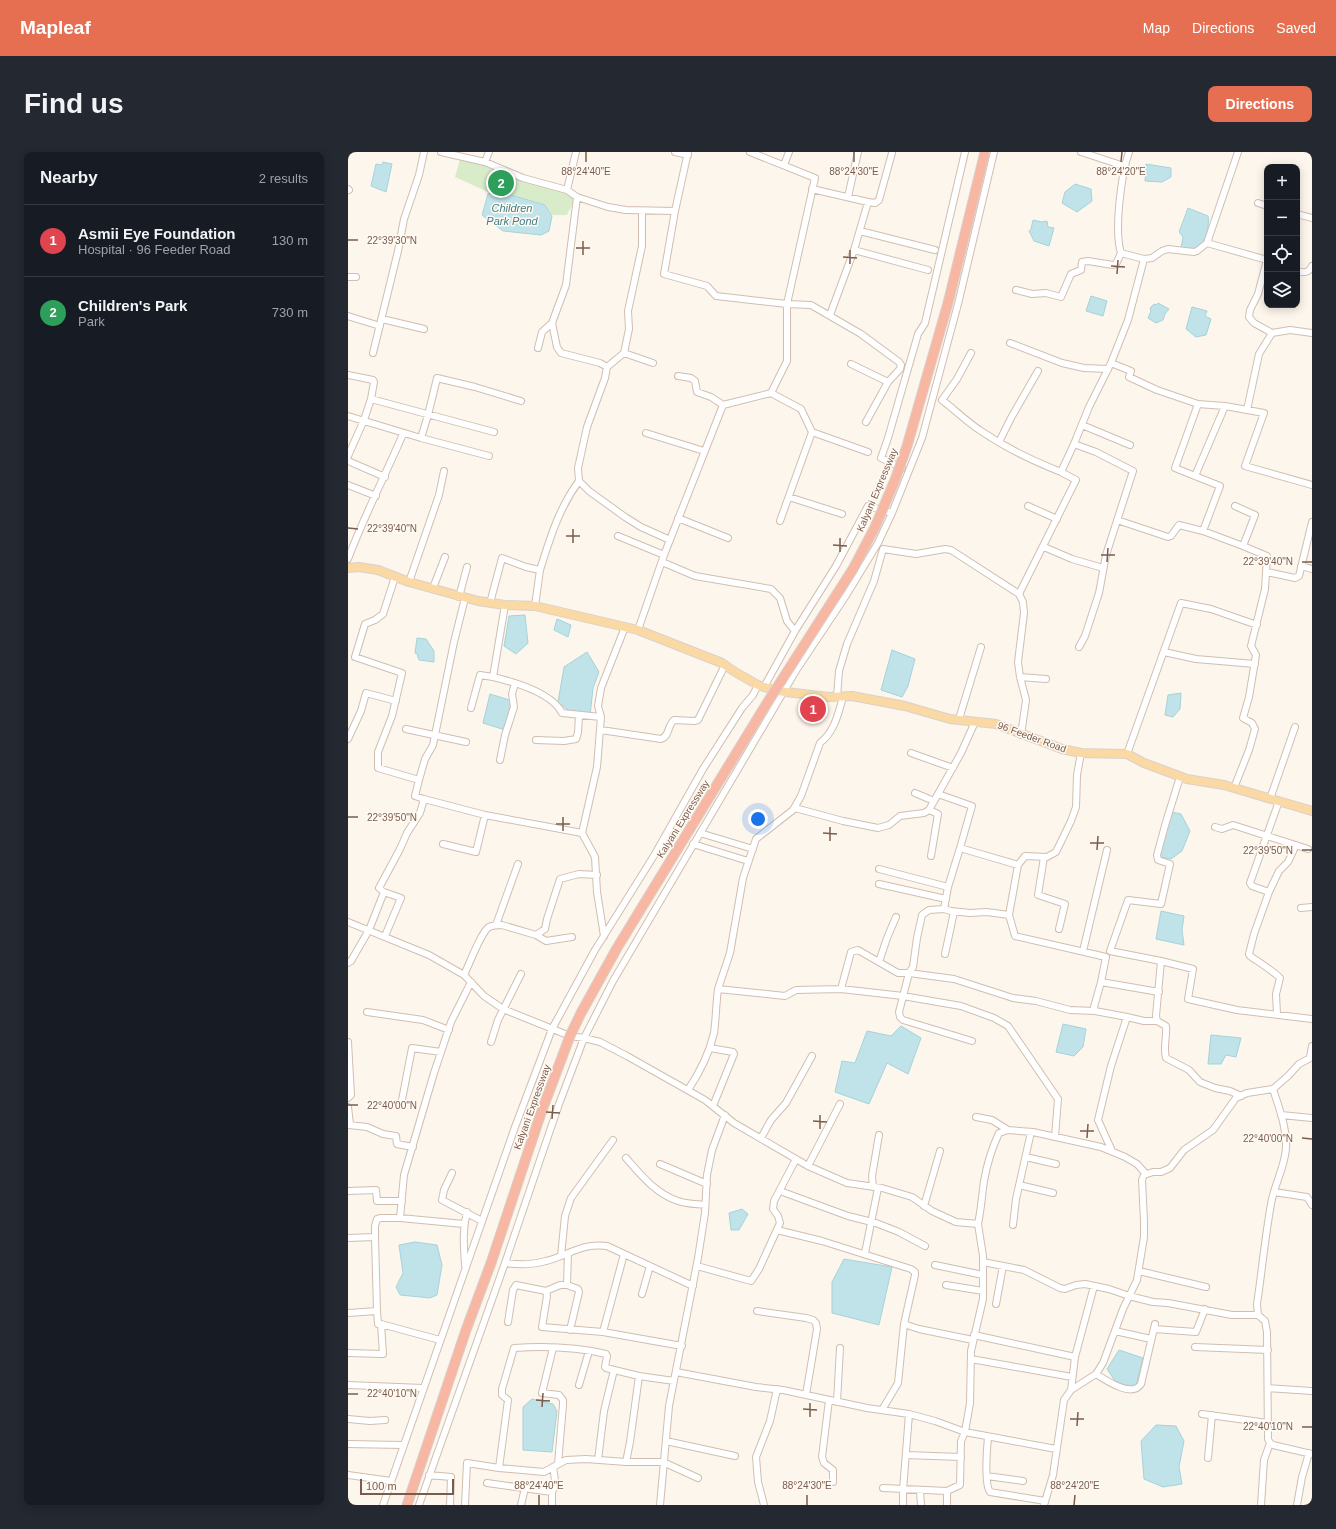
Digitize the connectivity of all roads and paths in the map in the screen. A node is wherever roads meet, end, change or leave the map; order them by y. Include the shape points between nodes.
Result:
1 (424, 152) edge
2 (441, 152) edge
3 (489, 152) edge
4 (576, 152) edge
5 (675, 152) edge
6 (750, 152) edge
7 (790, 152) edge
8 (858, 152) edge
9 (965, 152) edge
10 (985, 152) edge
11 (994, 152) edge
12 (1081, 152) edge
13 (1129, 152) edge
14 (1238, 152) edge
15 (688, 153) edge
16 (892, 153) edge
17 (485, 162) junction
18 (784, 166) junction
19 (1124, 166) junction
20 (812, 189) junction
21 (567, 190) junction
22 (578, 197) junction
23 (848, 197) junction
24 (868, 202) junction
25 (1258, 204) dead end
26 (1264, 205) edge
27 (642, 211) junction
28 (675, 211) junction
29 (1300, 215) edge
30 (1312, 218) edge
31 (860, 231) junction
32 (1207, 244) junction
33 (854, 250) junction
34 (935, 250) dead end
35 (1121, 253) junction
36 (1144, 259) junction
37 (1264, 259) edge
38 (1312, 266) edge
39 (928, 270) dead end
40 (1264, 271) edge
41 (1300, 271) edge
42 (348, 277) edge
43 (356, 277) dead end
44 (1016, 290) dead end
45 (787, 304) junction
46 (830, 315) junction
47 (348, 316) edge
48 (381, 322) junction
49 (552, 323) junction
50 (424, 329) dead end
51 (1272, 333) junction
52 (1312, 333) edge
53 (1010, 343) dead end
54 (538, 348) dead end
55 (372, 353) dead end
56 (624, 353) junction
57 (971, 353) dead end
58 (653, 363) dead end
59 (851, 364) dead end
60 (1110, 366) junction
61 (607, 367) junction
62 (1038, 371) dead end
63 (348, 374) edge
64 (678, 376) dead end
65 (888, 382) junction
66 (771, 393) junction
67 (371, 399) junction
68 (521, 401) dead end
69 (1198, 404) junction
70 (723, 405) junction
71 (1225, 406) junction
72 (1247, 410) junction
73 (428, 415) junction
74 (348, 416) edge
75 (364, 420) junction
76 (866, 422) dead end
77 (1082, 424) junction
78 (494, 432) dead end
79 (812, 432) junction
80 (646, 433) dead end
81 (403, 434) junction
82 (421, 438) junction
83 (999, 442) junction
84 (1074, 444) junction
85 (1130, 445) dead end
86 (704, 451) junction
87 (868, 452) dead end
88 (348, 456) edge
89 (489, 456) dead end
90 (348, 461) edge
91 (444, 471) dead end
92 (909, 472) junction
93 (1061, 472) junction
94 (1195, 476) junction
95 (385, 477) junction
96 (579, 481) junction
97 (348, 485) edge
98 (1312, 485) edge
99 (376, 496) junction
100 (789, 497) junction
101 (1028, 506) dead end
102 (1235, 506) dead end
103 (892, 513) junction
104 (842, 514) dead end
105 (678, 518) junction
106 (1057, 519) junction
107 (1118, 520) junction
108 (780, 521) dead end
109 (1312, 523) edge
110 (1203, 531) junction
111 (618, 536) dead end
112 (728, 538) dead end
113 (670, 540) junction
114 (1243, 546) junction
115 (1044, 547) junction
116 (664, 555) junction
117 (445, 557) dead end
118 (348, 559) edge
119 (662, 562) junction
120 (1301, 566) junction
121 (467, 567) dead end
122 (348, 568) edge
123 (1103, 568) junction
124 (1312, 569) edge
125 (540, 570) junction
126 (1266, 572) junction
127 (395, 577) junction
128 (409, 582) junction
129 (433, 588) junction
130 (1019, 594) junction
131 (462, 597) junction
132 (490, 603) junction
133 (505, 605) junction
134 (535, 606) junction
135 (1257, 625) junction
136 (625, 627) junction
137 (638, 630) junction
138 (795, 631) junction
139 (981, 647) dead end
140 (1079, 647) dead end
141 (1164, 652) junction
142 (1255, 664) junction
143 (725, 665) junction
144 (493, 676) junction
145 (1020, 677) junction
146 (1046, 679) dead end
147 (515, 683) junction
148 (764, 687) junction
149 (784, 692) junction
150 (840, 697) junction
151 (396, 701) junction
152 (471, 708) dead end
153 (579, 715) junction
154 (601, 717) junction
155 (959, 719) junction
156 (975, 722) junction
157 (1295, 727) dead end
158 (406, 729) dead end
159 (601, 730) junction
160 (435, 735) junction
161 (1021, 735) junction
162 (348, 739) edge
163 (536, 740) dead end
164 (466, 742) dead end
165 (911, 753) dead end
166 (1081, 753) junction
167 (1127, 754) junction
168 (500, 760) dead end
169 (953, 768) junction
170 (1180, 776) junction
171 (419, 780) junction
172 (1234, 788) junction
173 (915, 793) dead end
174 (938, 794) junction
175 (424, 799) junction
176 (1270, 799) junction
177 (934, 801) junction
178 (1279, 801) junction
179 (795, 808) junction
180 (929, 810) junction
181 (1312, 811) edge
182 (485, 815) junction
183 (1215, 827) dead end
184 (700, 832) junction
185 (582, 833) junction
186 (1266, 836) junction
187 (443, 844) dead end
188 (693, 844) junction
189 (1296, 845) junction
190 (960, 848) junction
191 (753, 849) junction
192 (1308, 849) dead end
193 (1107, 850) dead end
194 (931, 856) dead end
195 (1044, 857) junction
196 (748, 861) junction
197 (518, 864) dead end
198 (1018, 866) junction
199 (878, 869) dead end
200 (597, 875) junction
201 (880, 884) dead end
202 (948, 887) junction
203 (384, 892) junction
204 (1270, 892) junction
205 (946, 899) junction
206 (1312, 907) edge
207 (1300, 908) dead end
208 (944, 909) junction
209 (954, 912) junction
210 (1009, 915) junction
211 (896, 917) dead end
212 (348, 922) edge
213 (496, 925) junction
214 (1059, 929) dead end
215 (369, 930) junction
216 (536, 935) junction
217 (385, 936) junction
218 (604, 936) junction
219 (572, 937) dead end
220 (1083, 951) junction
221 (945, 954) dead end
222 (1161, 961) junction
223 (879, 962) junction
224 (348, 963) edge
225 (908, 973) junction
226 (521, 974) dead end
227 (464, 975) junction
228 (471, 982) junction
229 (1101, 982) junction
230 (718, 989) junction
231 (841, 989) junction
232 (1159, 992) junction
233 (903, 996) junction
234 (503, 1009) junction
235 (1095, 1011) junction
236 (367, 1012) dead end
237 (1277, 1014) junction
238 (1127, 1017) junction
239 (1312, 1019) edge
240 (1157, 1021) junction
241 (552, 1029) junction
242 (448, 1030) junction
243 (570, 1036) junction
244 (584, 1038) junction
245 (972, 1041) dead end
246 (348, 1042) edge
247 (491, 1042) dead end
248 (1312, 1046) edge
249 (710, 1048) junction
250 (441, 1052) junction
251 (812, 1056) dead end
252 (1311, 1057) edge
253 (349, 1080) edge
254 (1273, 1089) junction
255 (688, 1090) junction
256 (1241, 1096) junction
257 (348, 1098) edge
258 (402, 1104) dead end
259 (840, 1104) dead end
260 (714, 1106) junction
261 (348, 1107) edge
262 (725, 1115) junction
263 (1281, 1115) junction
264 (976, 1117) dead end
265 (1312, 1118) edge
266 (349, 1124) edge
267 (1008, 1130) junction
268 (1031, 1132) junction
269 (879, 1135) dead end
270 (1055, 1137) junction
271 (761, 1138) junction
272 (613, 1140) dead end
273 (412, 1147) junction
274 (940, 1151) dead end
275 (1112, 1151) junction
276 (1026, 1157) junction
277 (626, 1158) dead end
278 (796, 1159) junction
279 (660, 1164) dead end
280 (1056, 1164) dead end
281 (808, 1166) junction
282 (452, 1173) dead end
283 (1146, 1174) junction
284 (707, 1184) junction
285 (1019, 1185) junction
286 (876, 1187) junction
287 (348, 1191) edge
288 (780, 1191) junction
289 (1274, 1192) junction
290 (1054, 1193) dead end
291 (402, 1201) junction
292 (705, 1205) junction
293 (1312, 1205) edge
294 (924, 1206) junction
295 (467, 1212) junction
296 (400, 1218) junction
297 (482, 1222) junction
298 (871, 1222) junction
299 (464, 1224) junction
300 (978, 1224) junction
301 (1013, 1226) dead end
302 (777, 1230) junction
303 (375, 1237) junction
304 (348, 1238) edge
305 (925, 1246) dead end
306 (568, 1253) junction
307 (865, 1253) junction
308 (624, 1254) junction
309 (561, 1256) junction
310 (983, 1262) junction
311 (505, 1263) junction
312 (935, 1265) dead end
313 (650, 1266) junction
314 (697, 1266) junction
315 (1003, 1266) junction
316 (466, 1267) junction
317 (1139, 1271) junction
318 (983, 1275) junction
319 (568, 1285) junction
320 (946, 1285) dead end
321 (693, 1286) junction
322 (1094, 1286) junction
323 (1206, 1287) dead end
324 (546, 1291) junction
325 (983, 1291) junction
326 (642, 1294) dead end
327 (1130, 1296) junction
328 (996, 1304) dead end
329 (1205, 1309) junction
330 (376, 1311) junction
331 (758, 1311) dead end
332 (348, 1313) edge
333 (1258, 1315) junction
334 (508, 1322) dead end
335 (381, 1324) junction
336 (904, 1324) junction
337 (570, 1330) junction
338 (1115, 1331) junction
339 (603, 1332) junction
340 (974, 1338) junction
341 (1151, 1339) junction
342 (440, 1340) junction
343 (682, 1346) junction
344 (1195, 1347) dead end
345 (553, 1348) junction
346 (840, 1348) dead end
347 (1268, 1350) junction
348 (589, 1351) junction
349 (348, 1353) edge
350 (1075, 1357) junction
351 (971, 1359) junction
352 (614, 1370) junction
353 (676, 1372) junction
354 (1096, 1374) junction
355 (639, 1376) junction
356 (1072, 1377) junction
357 (674, 1381) junction
358 (348, 1385) edge
359 (579, 1385) dead end
360 (423, 1388) junction
361 (1268, 1388) junction
362 (777, 1390) junction
363 (1070, 1390) junction
364 (1312, 1391) edge
365 (806, 1395) junction
366 (829, 1400) junction
367 (837, 1402) junction
368 (882, 1410) junction
369 (909, 1414) junction
370 (1202, 1414) dead end
371 (1212, 1415) junction
372 (348, 1419) edge
373 (385, 1420) dead end
374 (1268, 1423) junction
375 (965, 1432) junction
376 (988, 1436) junction
377 (666, 1441) junction
378 (1270, 1443) junction
379 (348, 1444) edge
380 (403, 1445) junction
381 (1056, 1449) junction
382 (1310, 1453) edge
383 (906, 1455) junction
384 (735, 1456) dead end
385 (960, 1457) junction
386 (1208, 1458) dead end
387 (598, 1460) junction
388 (626, 1462) junction
389 (663, 1462) junction
390 (555, 1466) junction
391 (499, 1468) junction
392 (348, 1475) edge
393 (429, 1475) junction
394 (987, 1476) junction
395 (698, 1478) dead end
396 (391, 1481) junction
397 (1023, 1481) dead end
398 (833, 1482) dead end
399 (487, 1483) dead end
400 (525, 1488) junction
401 (883, 1488) dead end
402 (903, 1490) junction
403 (920, 1491) junction
404 (947, 1491) junction
405 (552, 1492) junction
406 (1045, 1503) edge
407 (383, 1505) edge
408 (407, 1505) edge
409 (419, 1505) edge
410 (450, 1505) edge
411 (465, 1505) edge
412 (521, 1505) edge
413 (552, 1505) edge
414 (660, 1505) edge
415 (764, 1505) edge
416 (903, 1505) edge
417 (921, 1505) edge
418 (948, 1505) edge
419 (1261, 1505) edge
420 (1298, 1505) edge

1 - 48 street via 404,219
2 - 17 street
3 - 17 street
4 - 21 street
5 - 15 street
6 - 18 street
7 - 18 street
8 - 23 street
9 - 92 street via 925,323 918,334 881,458
10 - 243 highway, Kalyani Expressway, bridge via 948,303 908,446 875,526 853,569 767,702 617,948
11 - 92 street via 956,311 922,438
12 - 19 street
13 - 19 street
14 - 32 street
15 - 28 street
16 - 24 street via 879,200 875,203
17 - 21 street via 523,178
18 - 20 street via 815,178
19 - 35 street via 1119,217
20 - 23 street
20 - 45 street
21 - 22 street
22 - 27 street via 608,207
22 - 49 street via 566,285
23 - 24 street
24 - 31 street
25 - 26 street
27 - 28 street
27 - 56 street via 642,246 628,311
28 - 45 street via 664,274 707,286 716,296
29 - 30 street
31 - 33 street
31 - 34 street
32 - 36 street via 1194,252 1168,249 1152,258
32 - 37 street
33 - 39 street
33 - 46 street
35 - 36 street
35 - 44 street via 1113,265 1082,262 1080,270 1071,274 1061,297
36 - 60 street via 1128,320
38 - 41 street via 1307,272
40 - 51 street via 1249,317 1254,323
42 - 43 street
45 - 46 street via 811,305
45 - 66 street via 787,361
46 - 65 street via 899,362 900,369
47 - 48 street
48 - 50 street
48 - 55 street
49 - 54 street via 542,332
49 - 61 street via 561,354
51 - 52 street via 1290,330
51 - 72 street via 1259,354
53 - 60 street via 1062,363 1084,368
56 - 58 street
56 - 61 street
57 - 83 street via 942,400 980,431
59 - 65 street
60 - 69 street via 1131,371 1128,377
60 - 77 street
61 - 96 street via 587,427 578,468
62 - 83 street
63 - 67 street via 373,380
64 - 70 street via 691,378 695,381 697,392
65 - 76 street
66 - 70 street
66 - 79 street via 801,409
67 - 73 street
67 - 75 street
68 - 73 street via 437,378
69 - 71 street
69 - 94 street via 1175,468
70 - 86 street
71 - 72 street
71 - 94 street
72 - 98 street via 1264,413 1245,466
73 - 78 street
73 - 82 street
74 - 75 street
75 - 81 street
75 - 88 street
77 - 84 street
77 - 85 street
79 - 87 street
79 - 100 street
80 - 86 street
81 - 82 street
81 - 95 street
82 - 89 street
83 - 93 street
84 - 93 street
84 - 107 street via 1133,471
86 - 105 street
90 - 95 street
91 - 128 street via 439,495
92 - 103 street
93 - 106 street via 1076,480
94 - 110 street via 1220,486
95 - 99 street
96 - 113 street via 625,517
96 - 125 street via 556,520
97 - 99 street
99 - 118 street
100 - 104 street
100 - 108 street
101 - 106 street
102 - 114 street via 1255,515
103 - 138 street via 868,506 836,566
103 - 149 street via 878,543
105 - 112 street
105 - 113 street
106 - 115 street
107 - 110 street via 1168,537 1179,525
107 - 123 street
109 - 120 street
110 - 114 street
111 - 116 street
113 - 116 street
114 - 126 street via 1267,556
115 - 123 street
115 - 130 street
116 - 119 street
117 - 129 street
119 - 137 street
119 - 138 street via 696,576 771,589 780,598 788,621
120 - 124 street
120 - 126 street via 1299,576 1295,578
121 - 131 street
122 - 127 main road, 96 Feeder Road via 370,568
123 - 140 street via 1099,593
125 - 132 street via 502,558
125 - 134 street
126 - 135 street
127 - 128 main road, 96 Feeder Road
127 - 151 street via 383,614 365,624 355,657 402,673
128 - 129 main road, 96 Feeder Road
129 - 131 main road, 96 Feeder Road
130 - 145 street via 1024,613 1018,662
130 - 150 street via 951,550 916,554 883,549 874,581 847,644 839,670
131 - 132 main road, 96 Feeder Road
131 - 160 street
132 - 133 main road, 96 Feeder Road
133 - 134 main road, 96 Feeder Road
133 - 144 street
134 - 136 main road, 96 Feeder Road
135 - 141 street via 1211,609 1181,603
135 - 142 street via 1251,646 1256,655
136 - 137 main road, 96 Feeder Road
136 - 154 street via 601,688 598,706
137 - 143 main road, 96 Feeder Road
138 - 148 street
139 - 155 street
141 - 142 street via 1196,659
141 - 167 street
142 - 172 street via 1250,697 1243,718 1252,723 1255,729
143 - 148 main road, 96 Feeder Road
143 - 159 street via 698,720 674,720 664,738
144 - 147 street
144 - 152 street via 480,675
145 - 146 street
145 - 161 street via 1026,700
147 - 153 street via 554,702 562,713
147 - 168 street via 512,694 514,706
148 - 149 main road, 96 Feeder Road
148 - 218 street via 742,708
149 - 150 main road, 96 Feeder Road
149 - 184 street
150 - 155 main road, 96 Feeder Road via 852,696 886,702 950,719
150 - 179 street via 836,723 820,743
151 - 162 street via 366,693
151 - 171 street via 378,752 378,768
153 - 154 street
153 - 163 street via 576,739
154 - 159 street
155 - 156 main road, 96 Feeder Road
156 - 161 main road, 96 Feeder Road via 996,724
156 - 169 street
157 - 176 street
158 - 160 street
159 - 185 street via 597,767
160 - 164 street
160 - 171 street
161 - 166 main road, 96 Feeder Road
165 - 169 street
166 - 167 main road, 96 Feeder Road
166 - 195 street via 1072,821 1056,852
167 - 170 main road, 96 Feeder Road
169 - 174 street
170 - 172 main road, 96 Feeder Road
170 - 222 street via 1157,855 1158,860 1170,864 1161,904 1128,900 1110,951
171 - 175 street via 415,796
172 - 176 main road, 96 Feeder Road
173 - 177 street
174 - 177 street
174 - 190 street via 972,806
175 - 182 street
175 - 203 street via 420,813 379,888
176 - 178 main road, 96 Feeder Road
177 - 180 street
178 - 181 main road, 96 Feeder Road
178 - 186 street
179 - 180 street via 878,828 889,825 900,816
179 - 191 street via 756,839
180 - 194 street via 938,814
182 - 185 street
182 - 187 street via 476,852
183 - 186 street via 1222,829 1233,825
184 - 188 street
184 - 191 street
185 - 200 street via 595,857
186 - 189 street
186 - 204 street via 1250,885
188 - 196 street
188 - 244 street via 613,981
189 - 192 street
189 - 204 street
190 - 198 street
190 - 202 street
191 - 196 street
193 - 220 street
195 - 198 street via 1025,856
195 - 214 street via 1038,895 1065,904
196 - 230 street via 742,878 730,953
197 - 213 street
198 - 210 street
199 - 202 street
200 - 216 street via 579,874 560,879 545,929
200 - 218 street
201 - 205 street
202 - 205 street
203 - 215 street
203 - 217 street via 401,898
204 - 237 street via 1249,954 1280,978 1276,994
205 - 208 street
206 - 207 street
208 - 209 street
208 - 225 street via 929,910 922,915 913,967
209 - 210 street
209 - 221 street
210 - 220 street via 1015,936
211 - 223 street
212 - 215 street
213 - 216 street
213 - 227 street via 484,932
215 - 217 street
215 - 224 street
216 - 219 street via 546,941
217 - 227 street via 429,955
218 - 241 street
220 - 229 street via 1106,957
222 - 232 street
222 - 237 street via 1193,970 1188,999 1237,1010
223 - 225 street via 898,973
223 - 231 street via 858,950 851,952
225 - 233 street
225 - 235 street via 954,979 1013,998 1070,1010
226 - 234 street
227 - 228 street
228 - 234 street via 484,996
228 - 242 street
229 - 232 street
229 - 235 street
230 - 231 street via 785,996 796,990
230 - 249 street
231 - 233 street
232 - 240 street
233 - 245 street via 899,1012 903,1020
233 - 270 street via 961,1006 1008,1026 1058,1099
234 - 241 street
234 - 247 street
235 - 238 street
236 - 242 street via 423,1020
237 - 239 street
238 - 240 street
238 - 275 street via 1111,1066 1098,1120
240 - 256 street via 1166,1026 1166,1058 1189,1070 1200,1082
241 - 243 street
241 - 297 street
242 - 250 street
243 - 244 street
243 - 408 highway, Kalyani Expressway, bridge via 541,1113
244 - 255 street via 600,1042
244 - 311 street
246 - 253 street
248 - 252 street
249 - 255 street via 700,1072
249 - 260 street via 734,1054
250 - 258 street via 412,1048
250 - 273 street
251 - 271 street via 786,1103 771,1120
252 - 254 street via 1299,1064
253 - 257 street via 351,1095
254 - 256 street
254 - 263 street
255 - 260 street
256 - 283 street via 1236,1098 1213,1130 1184,1150 1170,1168
259 - 281 street
260 - 262 street
261 - 266 street
262 - 271 street
262 - 284 street via 712,1150
263 - 265 street
263 - 289 street via 1286,1148
264 - 267 street via 992,1120
266 - 273 street via 368,1126 383,1134 396,1136 397,1144
267 - 268 street
267 - 300 street via 999,1133 992,1148 984,1180
268 - 270 street
268 - 276 street
269 - 286 street via 872,1176
270 - 275 street
271 - 278 street
272 - 309 street via 571,1198 565,1216
273 - 291 street via 404,1175
274 - 294 street
275 - 283 street via 1138,1164
276 - 280 street
276 - 285 street
277 - 292 street via 658,1191 678,1201
278 - 281 street
278 - 288 street
279 - 284 street
281 - 286 street via 847,1183
282 - 295 street via 442,1200
283 - 317 street via 1142,1180 1144,1237
284 - 292 street
285 - 290 street
285 - 301 street
286 - 294 street via 912,1196
286 - 298 street
287 - 291 street via 376,1190 377,1201
288 - 298 street
288 - 302 street via 773,1209 780,1223
289 - 293 street via 1307,1196
289 - 333 street
291 - 296 street
292 - 314 street
294 - 300 street via 956,1222
295 - 297 street
295 - 299 street
296 - 299 street
296 - 303 street via 377,1220
297 - 316 street
298 - 305 street via 899,1232
298 - 307 street
299 - 316 street via 462,1238
300 - 310 street
302 - 307 street
302 - 314 street via 751,1281
303 - 304 street
303 - 330 street
306 - 308 street via 594,1245 606,1246
306 - 309 street
306 - 319 street
307 - 336 street via 915,1272
308 - 313 street
308 - 339 street
309 - 311 street via 530,1264
310 - 315 street
310 - 318 street
311 - 393 street
312 - 318 street
313 - 321 street
313 - 326 street
314 - 321 street
315 - 322 street via 1024,1270 1060,1288 1076,1285
315 - 328 street
316 - 342 street
317 - 323 street
317 - 327 street
318 - 325 street
319 - 324 street via 560,1285
319 - 337 street via 579,1292
320 - 325 street
321 - 343 street
322 - 327 street
322 - 350 street
324 - 334 street via 516,1285
324 - 337 street via 542,1327
325 - 340 street
327 - 329 street
327 - 338 street
329 - 333 street via 1232,1315
329 - 341 street via 1196,1332 1154,1326
330 - 332 street
330 - 335 street via 378,1324
331 - 365 street via 806,1318 816,1322
333 - 347 street via 1265,1321
335 - 342 street
335 - 349 street via 383,1354
336 - 340 street
336 - 368 street via 898,1384
337 - 339 street
338 - 341 street
338 - 354 street
339 - 343 street
340 - 350 street
340 - 351 street
341 - 354 street via 1138,1388 1131,1390 1113,1384
342 - 360 street
343 - 353 street
344 - 347 street
345 - 348 street
345 - 390 street via 542,1393 559,1395 562,1400
345 - 391 street via 514,1348 502,1389 502,1395 508,1400
346 - 367 street
347 - 361 street
348 - 352 street via 606,1354 604,1367
348 - 359 street
350 - 356 street
351 - 356 street
351 - 375 street via 970,1403
352 - 355 street
352 - 387 street via 604,1411
353 - 357 street
353 - 362 street
354 - 363 street
355 - 357 street
355 - 388 street
356 - 363 street
357 - 377 street
358 - 360 street
360 - 380 street
361 - 364 street
361 - 374 street
362 - 365 street
362 - 415 street via 770,1421 756,1457 758,1482
363 - 381 street via 1064,1400
365 - 366 street
366 - 367 street
366 - 398 street via 822,1457 824,1463 833,1470
367 - 368 street
368 - 369 street
369 - 375 street
369 - 383 street
370 - 371 street
371 - 374 street
371 - 386 street
372 - 373 street
374 - 378 street
375 - 376 street
375 - 385 street
376 - 381 street
376 - 394 street
377 - 384 street
377 - 389 street
378 - 382 street via 1285,1449
378 - 419 street via 1264,1460
379 - 380 street
380 - 396 street
381 - 406 street via 1053,1475
382 - 420 street via 1302,1477
383 - 385 street
383 - 402 street
385 - 404 street via 960,1485
387 - 388 street
387 - 390 street via 566,1460
388 - 389 street
389 - 395 street
389 - 414 street
390 - 391 street via 544,1472
390 - 405 street
391 - 411 street via 467,1463
392 - 396 street
393 - 409 street
393 - 410 street via 451,1477
394 - 397 street
394 - 406 street via 990,1492
396 - 407 street
399 - 400 street
400 - 405 street
400 - 412 street
401 - 402 street
402 - 403 street
402 - 416 street
403 - 404 street
403 - 417 street
404 - 418 street
405 - 413 street

